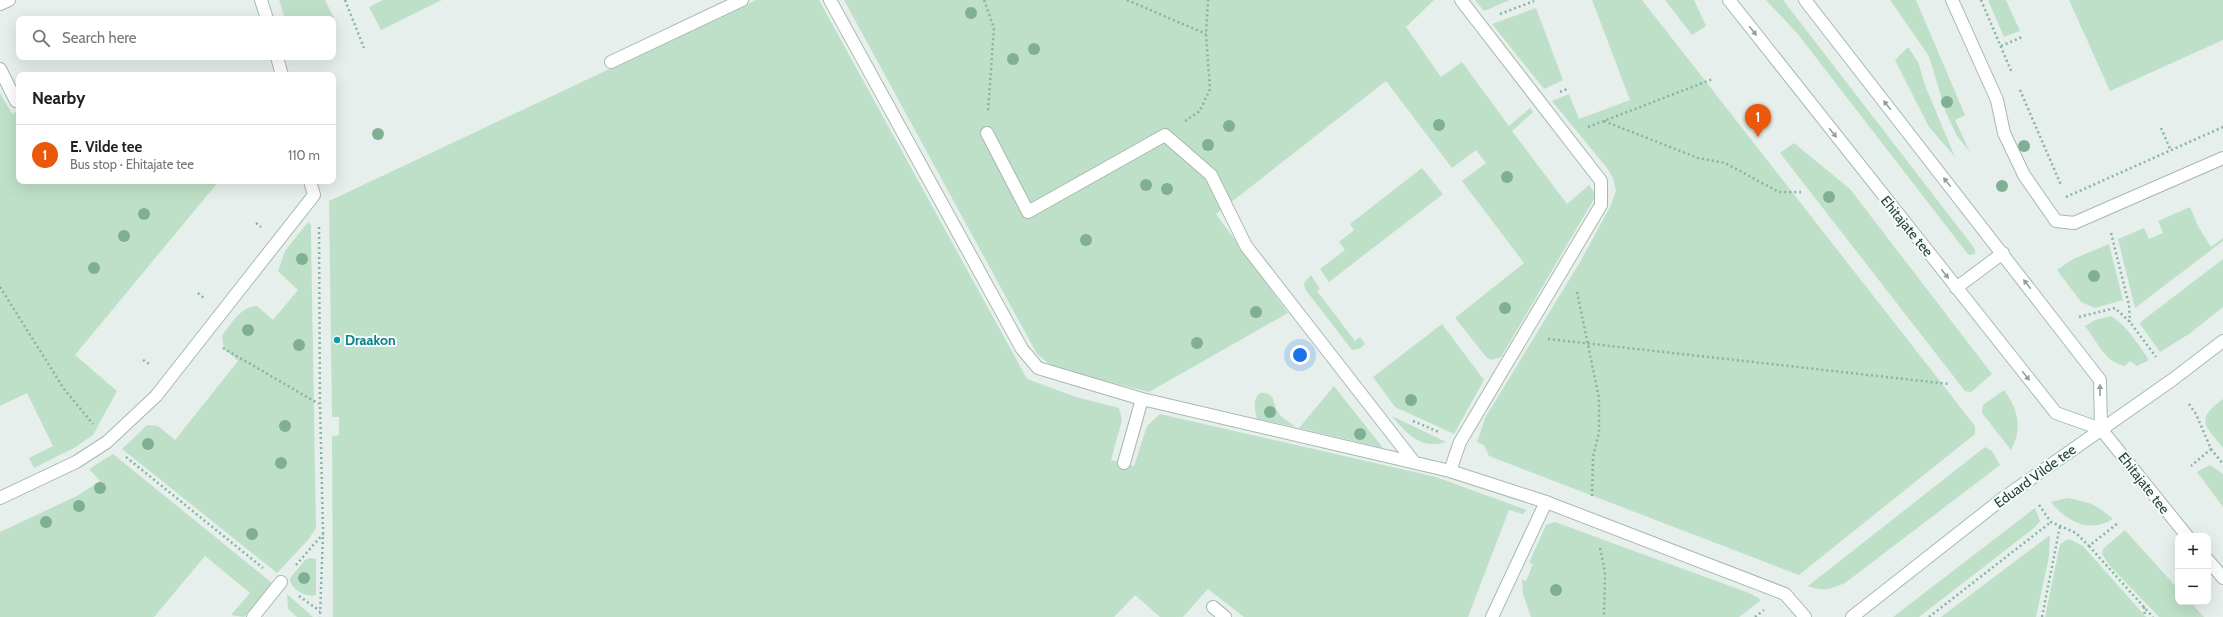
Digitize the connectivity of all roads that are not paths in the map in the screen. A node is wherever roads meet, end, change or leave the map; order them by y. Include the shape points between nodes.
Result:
1 (9, 0) edge
2 (261, 0) edge
3 (742, 0) edge
4 (830, 0) edge
5 (1462, 0) edge
6 (1729, 0) edge
7 (1805, 0) edge
8 (1952, 0) edge
9 (0, 4) edge
10 (265, 16) edge
11 (278, 60) edge
12 (611, 62) dead end
13 (0, 69) edge
14 (281, 72) edge
15 (16, 101) dead end
16 (986, 133) road end
17 (2223, 158) edge
18 (311, 184) edge
19 (2003, 253) junction
20 (1956, 288) junction
21 (2223, 341) edge
22 (1142, 400) junction
23 (2101, 429) junction
24 (1414, 462) junction
25 (1124, 463) dead end
26 (1450, 472) junction
27 (0, 498) edge
28 (1546, 502) junction
29 (2185, 533) edge
30 (2211, 564) edge
31 (2223, 578) edge
32 (281, 582) road end
33 (1213, 607) dead end
34 (253, 617) edge
35 (1225, 617) edge
36 (1492, 617) edge
37 (1805, 617) edge
38 (1852, 617) edge

1 - 9 street
2 - 10 street
3 - 12 street
4 - 22 street via 1022,349 1038,368
5 - 26 street via 1601,181 1601,205 1460,442
6 -> 20 street, Ehitajate tee
19 -> 7 street
8 - 17 street via 1997,100 2004,133 2024,175 2056,221 2074,223
11 - 14 street
13 - 15 street
16 - 24 street via 1028,212 1165,135 1211,175 1246,246
18 - 27 street via 314,195 156,396 107,442 76,462
19 - 20 street
23 -> 19 street via 2100,380
20 -> 23 street, Ehitajate tee via 2056,413
21 - 23 street, Eduard Vilde tee
22 - 24 street
22 - 25 street
23 - 29 street, Ehitajate tee
23 - 38 street, Eduard Vilde tee via 2002,498
24 - 26 street
26 - 28 street
28 - 36 street
28 - 37 street via 1785,594
30 - 31 street
32 - 34 street
33 - 35 street

